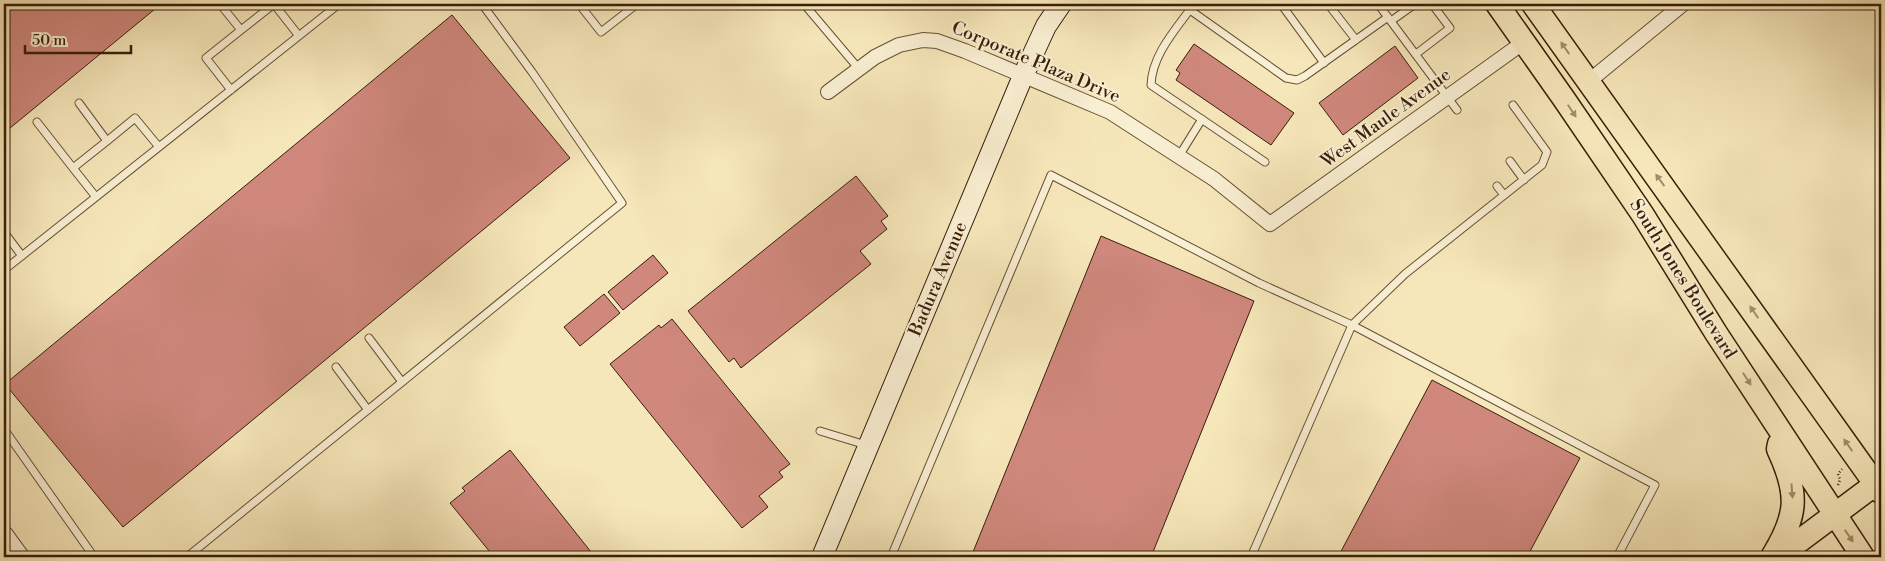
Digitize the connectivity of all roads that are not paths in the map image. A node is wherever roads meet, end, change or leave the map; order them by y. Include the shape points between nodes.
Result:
1 (220, 4) edge
2 (339, 4) edge
3 (482, 4) edge
4 (578, 4) edge
5 (637, 4) edge
6 (804, 4) edge
7 (1061, 4) edge
8 (1281, 4) edge
9 (1328, 4) edge
10 (1378, 4) edge
11 (1415, 4) edge
12 (1432, 4) edge
13 (1496, 4) edge
14 (1533, 4) edge
15 (1683, 4) edge
16 (1192, 7) edge
17 (1390, 19) junction
18 (241, 30) junction
19 (299, 36) junction
20 (1356, 40) junction
21 (1524, 42) junction
22 (1416, 54) junction
23 (1324, 63) junction
24 (859, 69) junction
25 (1023, 76) junction
26 (1588, 82) junction
27 (231, 90) junction
28 (828, 92) dead end
29 (1448, 97) junction
30 (79, 103) dead end
31 (1513, 105) dead end
32 (1457, 110) dead end
33 (1202, 119) junction
34 (37, 122) dead end
35 (107, 141) junction
36 (159, 147) junction
37 (1179, 156) junction
38 (1510, 161) dead end
39 (1265, 162) dead end
40 (73, 168) junction
41 (1524, 180) junction
42 (1497, 186) dead end
43 (1504, 195) junction
44 (96, 197) junction
45 (1270, 224) joint
46 (4, 232) edge
47 (22, 256) junction
48 (4, 270) edge
49 (1352, 325) junction
50 (369, 338) dead end
51 (336, 367) dead end
52 (402, 382) junction
53 (368, 410) junction
54 (1779, 428) junction
55 (4, 429) edge
56 (820, 431) dead end
57 (869, 446) junction
58 (1880, 486) edge
59 (1835, 515) junction
60 (4, 535) edge
61 (20, 557) edge
62 (94, 557) edge
63 (187, 557) edge
64 (822, 557) edge
65 (891, 557) edge
66 (1251, 557) edge
67 (1617, 557) edge
68 (1772, 557) edge
69 (1778, 557) edge
70 (1864, 557) edge

1 - 18 lane
2 - 19 lane
3 - 52 lane via 622,203
4 - 5 lane via 602,32
6 - 24 lane
7 - 25 main road, Badura Avenue via 1046,26
8 - 23 lane
9 - 20 lane
10 - 17 lane
11 - 17 lane
12 - 22 lane via 1450,28
13 - 21 main road, South Jones Boulevard
26 -> 14 main road, South Jones Boulevard
15 - 26 street
16 - 23 lane via 1286,78 1297,80
16 - 33 lane via 1158,57 1151,73 1151,85
17 - 20 lane
17 - 22 lane
18 - 19 lane via 274,4
18 - 27 lane via 206,58
19 - 27 lane
20 - 23 lane
21 - 29 street, West Maule Avenue
21 -> 54 main road, South Jones Boulevard via 1643,215
22 - 29 lane
24 - 25 street, Corporate Plaza Drive via 899,45 922,40 965,51
24 - 28 street, Corporate Plaza Drive
25 - 37 street, Corporate Plaza Drive via 1110,112
25 - 57 main road, Badura Avenue
58 -> 26 main road, South Jones Boulevard
27 - 36 lane
29 - 32 lane
29 - 45 street, West Maule Avenue
30 - 35 lane
31 - 41 lane via 1547,152 1542,165
33 - 37 lane
33 - 39 lane
34 - 40 lane
35 - 36 lane via 135,118
35 - 40 lane
36 - 44 lane
37 - 45 street, Corporate Plaza Drive via 1214,179
38 - 41 lane
40 - 44 lane
41 - 43 lane
42 - 43 lane
43 - 49 lane via 1405,274
44 - 47 lane
46 - 47 lane
47 - 48 lane
49 - 65 lane via 1258,283 1051,175
49 - 66 lane
49 - 67 lane via 1656,486
50 - 52 lane
51 - 53 lane
52 - 53 lane
53 - 63 lane
54 - 59 main road, South Jones Boulevard
54 -> 68 main road via 1778,449 1793,486 1793,505 1784,539
55 - 62 lane
56 - 57 lane
57 - 64 main road, Badura Avenue
58 - 59 main road
59 - 69 main road
59 -> 70 main road, South Jones Boulevard
60 - 61 street

